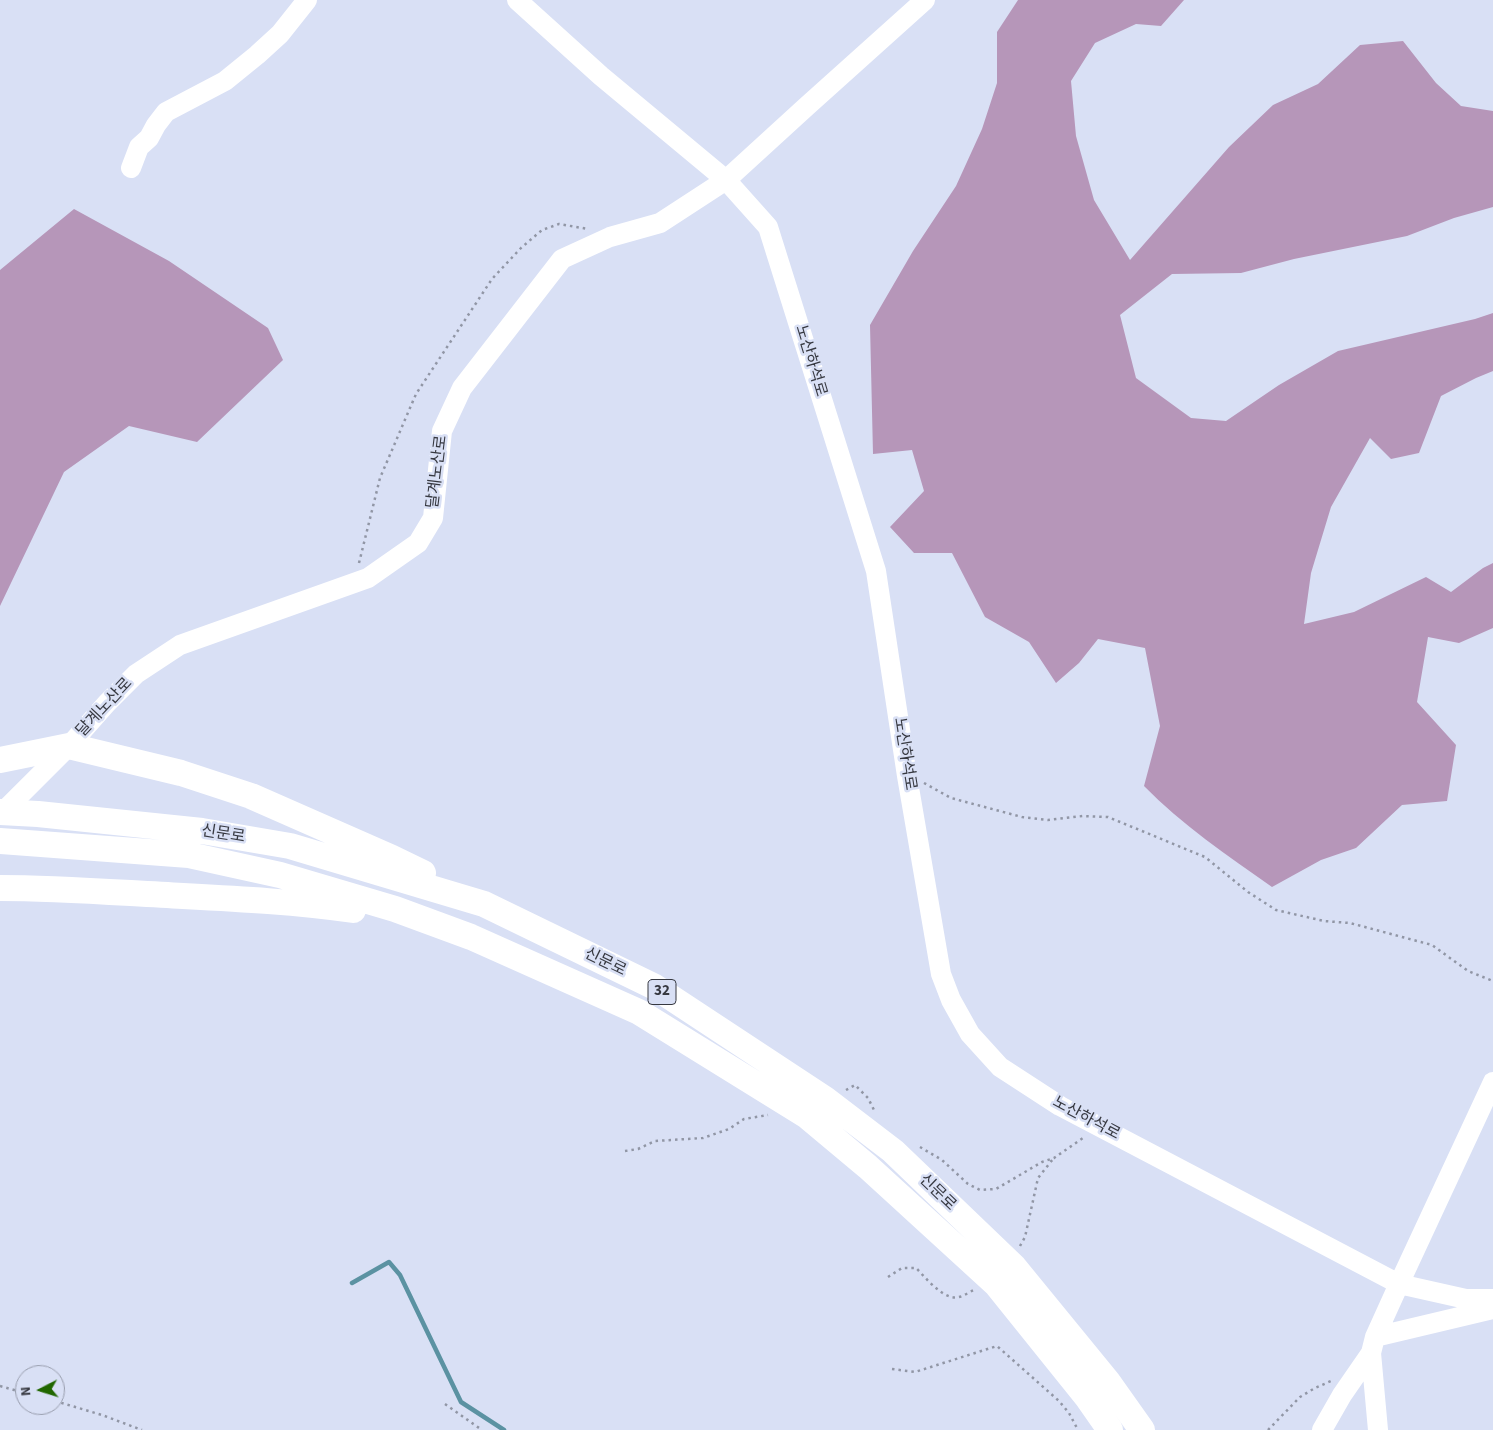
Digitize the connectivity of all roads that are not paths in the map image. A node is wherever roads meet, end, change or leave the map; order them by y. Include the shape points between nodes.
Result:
1 (307, 0) edge
2 (517, 0) edge
3 (926, 0) edge
4 (131, 168) dead end
5 (726, 180) junction
6 (69, 746) junction
7 (0, 760) edge
8 (0, 814) edge
9 (6, 842) edge
10 (0, 888) edge
11 (484, 904) junction
12 (440, 926) junction
13 (1493, 1082) edge
14 (1398, 1284) junction
15 (1493, 1299) edge
16 (1493, 1308) edge
17 (1373, 1345) junction
18 (1110, 1430) edge
19 (1142, 1430) edge
20 (1322, 1430) edge
21 (1378, 1430) edge

1 - 4 street via 280,34 225,81 166,112 139,147
2 - 5 street, 노산하석로 via 601,76
3 - 5 street, 달계노산로
5 - 6 street, 달계노산로 via 660,223 610,237 562,260 462,388 442,432 433,518 418,544 368,578 180,645 136,674
5 - 14 street, 노산하석로 via 768,227 876,571 941,974 970,1034 1000,1067 1060,1106
6 - 7 main road
6 - 8 street, 달계노산로
6 - 11 main road via 182,773 251,796 392,858
8 - 11 main road, 신문로 / 32 via 38,814 202,831 290,846
9 - 12 main road, 신문로 / 32 via 189,855 280,875 396,909
10 - 12 main road via 323,906
11 - 19 main road, 신문로 / 32 via 655,987 826,1099 894,1151 1014,1267 1108,1382
12 - 18 main road, 신문로 / 32 via 639,1012 807,1116 997,1285
13 - 14 street
14 - 15 street, 노산하석로 via 1466,1299
14 - 17 street
16 - 17 street
17 - 20 street
17 - 21 street

